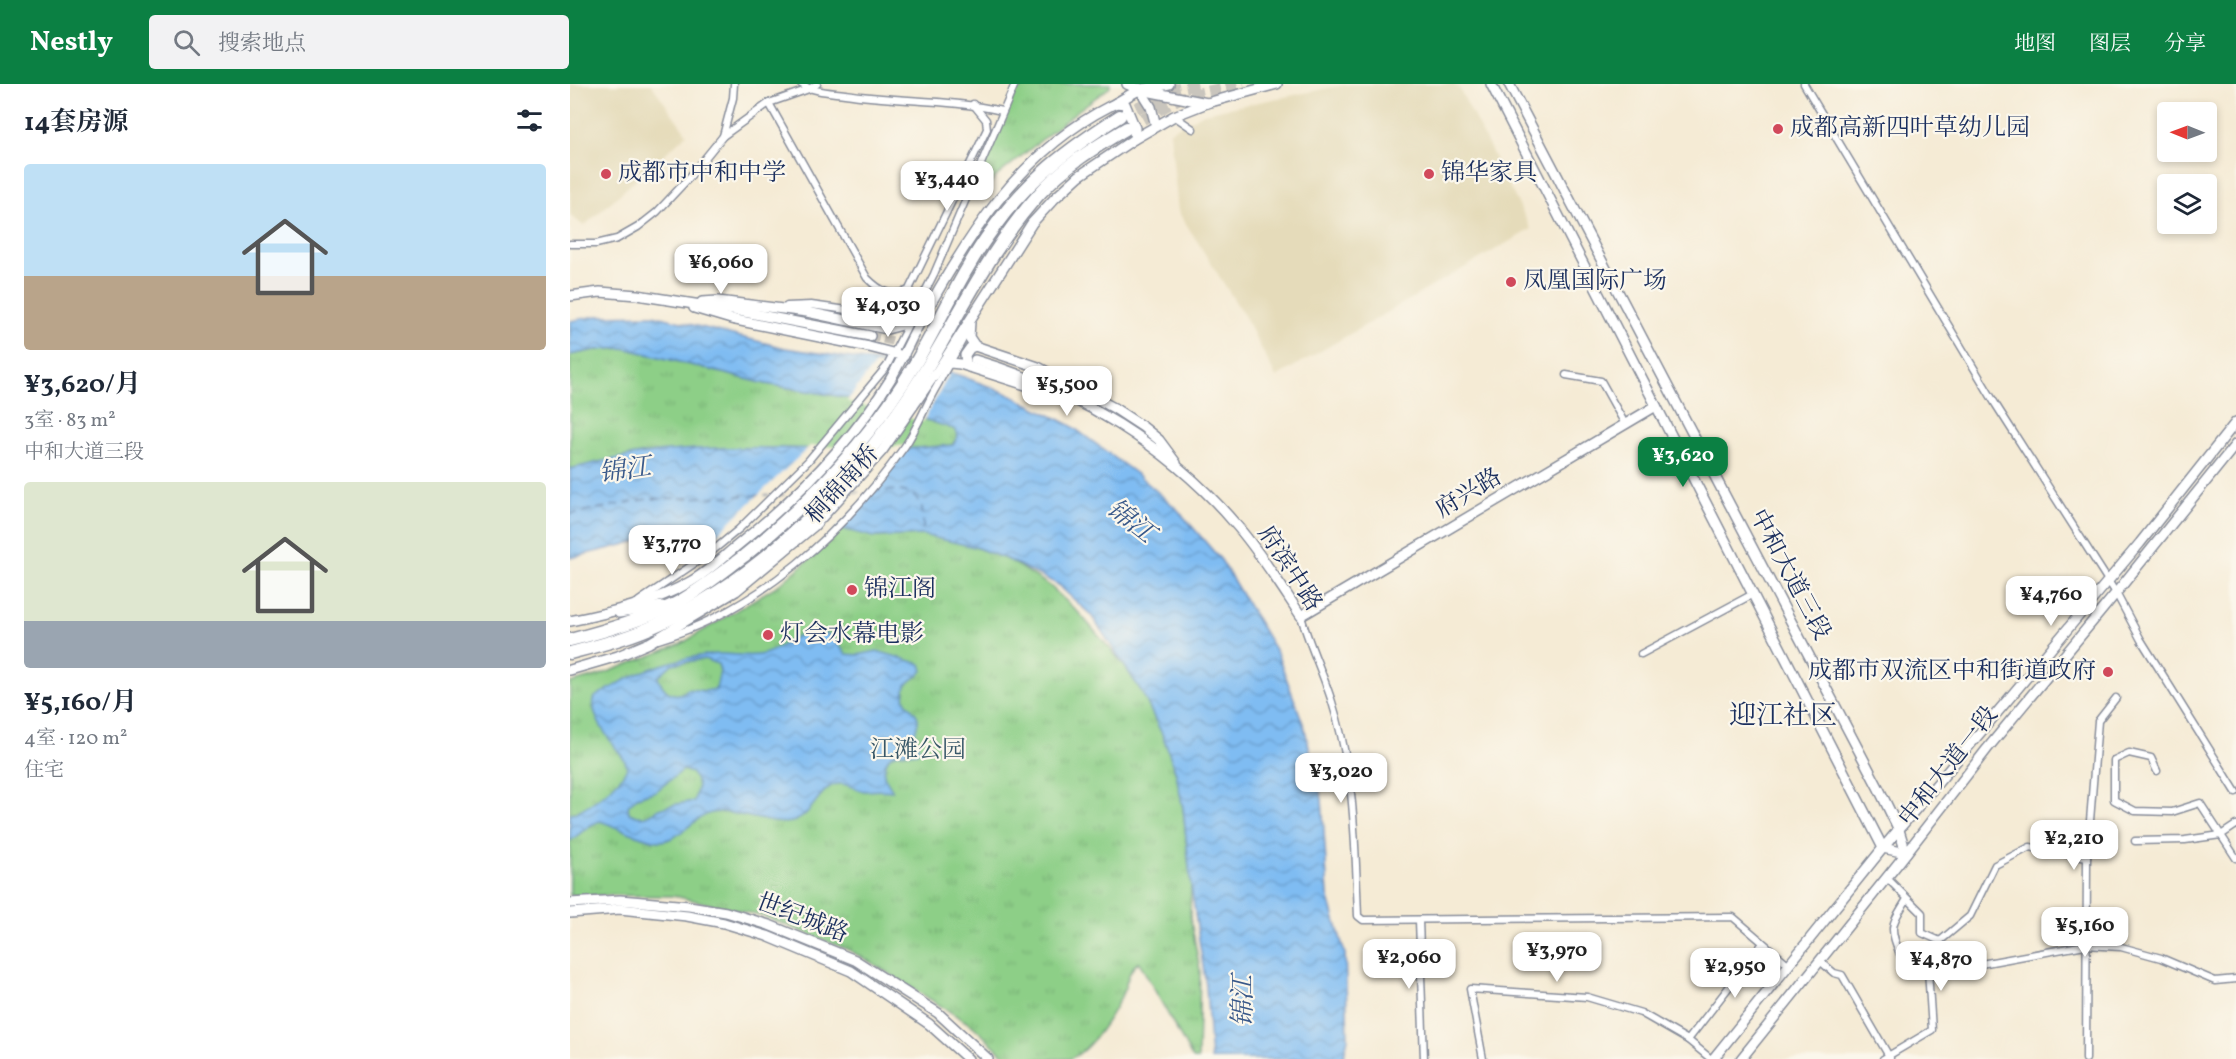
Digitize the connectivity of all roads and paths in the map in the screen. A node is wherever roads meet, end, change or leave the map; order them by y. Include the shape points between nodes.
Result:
1 (734, 84) edge
2 (801, 84) edge
3 (817, 84) edge
4 (1015, 84) edge
5 (1127, 84) edge
6 (1169, 84) edge
7 (1277, 84) edge
8 (1491, 84) edge
9 (1509, 84) edge
10 (1804, 84) edge
11 (1138, 87) edge
12 (809, 89) junction
13 (769, 103) junction
14 (1116, 103) junction
15 (1207, 103) junction
16 (973, 105) junction
17 (1002, 111) junction
18 (1119, 116) tunnel mouth
19 (1174, 116) junction
20 (1156, 126) junction
21 (1193, 129) dead end
22 (1130, 133) junction
23 (723, 136) junction
24 (570, 244) edge
25 (910, 290) junction
26 (570, 296) edge
27 (687, 303) junction
28 (930, 306) junction
29 (769, 307) junction
30 (971, 318) junction
31 (910, 321) junction
32 (874, 327) junction
33 (968, 330) junction
34 (870, 341) junction
35 (975, 346) junction
36 (894, 352) junction
37 (902, 359) junction
38 (972, 363) junction
39 (941, 367) junction
40 (1566, 375) dead end
41 (1656, 406) junction
42 (2236, 422) edge
43 (1625, 424) junction
44 (2236, 444) edge
45 (1185, 474) junction
46 (720, 567) junction
47 (2107, 580) junction
48 (733, 587) junction
49 (2116, 593) junction
50 (1753, 594) junction
51 (635, 604) junction
52 (673, 604) junction
53 (598, 615) junction
54 (1301, 616) junction
55 (570, 621) edge
56 (570, 640) edge
57 (649, 643) junction
58 (570, 653) edge
59 (1641, 654) dead end
60 (570, 670) edge
61 (2116, 698) dead end
62 (2157, 771) dead end
63 (2236, 792) edge
64 (2236, 825) edge
65 (1899, 830) junction
66 (2221, 835) junction
67 (2135, 841) dead end
68 (1883, 848) junction
69 (1906, 853) junction
70 (2087, 858) junction
71 (2236, 858) edge
72 (1887, 878) junction
73 (1907, 899) junction
74 (570, 903) edge
75 (570, 913) edge
76 (1419, 920) junction
77 (1763, 943) junction
78 (2085, 945) junction
79 (1820, 961) junction
80 (1789, 965) junction
81 (1928, 970) junction
82 (2236, 979) edge
83 (1688, 1040) junction
84 (1888, 1058) edge
85 (968, 1059) edge
86 (988, 1059) edge
87 (1424, 1059) edge
88 (1483, 1059) edge
89 (1712, 1059) edge
90 (1741, 1059) edge
91 (2086, 1059) edge

1 - 23 street
2 - 12 street
3 - 12 street
4 - 17 street, 桐锦南桥
5 - 11 main road
6 - 11 main road, 桐锦南桥
7 - 15 main road
8 - 41 main road
9 - 65 main road, 中和大道三段
10 - 47 street via 1996,405
11 - 14 main road, 桐锦南桥
11 - 15 main road
11 - 20 main road via 1151,107
12 - 13 street
12 - 16 street via 867,98
13 - 23 street
13 - 25 street via 867,278 885,293
14 - 22 main road via 1125,104 1135,128
14 - 28 main road, 桐锦南桥 via 1049,146 1011,183 987,213
15 - 19 main road
16 - 17 street
16 - 25 street via 986,120 987,129
17 - 31 street, 桐锦南桥 via 934,274
18 - 46 highway, 桐锦南桥 via 1075,144 1014,202 972,260 915,364 841,465 795,513
19 - 20 main road
19 - 21 street
20 - 22 main road
22 - 30 main road via 1054,198 1032,223
22 - 39 highway via 1069,166 1027,208 1000,243
23 - 24 street via 688,179 638,227 617,239
25 - 29 street via 900,308 883,315 811,305
26 - 27 main road via 600,292
27 - 29 main road via 718,301
27 - 34 main road
28 - 31 main road
28 - 37 main road, 桐锦南桥
29 - 32 main road
30 - 33 main road
30 - 39 main road
31 - 32 main road via 893,328
31 - 36 street, 桐锦南桥
32 - 34 main road via 878,337 876,343
33 - 35 main road
33 - 39 street
34 - 36 main road
35 - 38 main road via 965,355 966,363
35 - 45 main road via 1038,367 1114,408 1159,441
36 - 37 main road
36 - 51 street, 桐锦南桥 via 887,366 808,461 739,529
37 - 46 main road, 桐锦南桥 via 855,428 815,474
38 - 39 main road, 府滨中路
38 - 45 main road, 府滨中路 via 1000,367 1070,396 1142,440
39 - 48 highway, 桐锦南桥 via 910,395 833,493
39 - 57 street, 桐锦南桥 via 905,446 833,530 786,572 742,602 681,634
40 - 43 street via 1601,381
41 - 43 main road, 府兴路
41 - 50 main road
42 - 47 main road, 中和大道一段
43 - 54 main road, 府兴路
44 - 49 main road, 中和大道一段
45 - 54 main road, 府滨中路 via 1238,527
46 - 51 main road via 673,591
46 - 52 highway
47 - 49 street
47 - 65 main road, 中和大道一段
48 - 57 main road
48 - 58 highway, 桐锦南桥 via 660,624
49 - 63 street
49 - 69 main road, 中和大道一段
50 - 59 street
50 - 68 main road
51 - 53 main road
52 - 53 main road
52 - 56 highway via 623,625
53 - 55 main road
54 - 76 street, 府滨中路 via 1343,742 1353,798 1358,916 1368,921
57 - 60 main road
61 - 70 street via 2098,721
62 - 66 street via 2151,758 2129,753 2114,760 2114,800 2135,811 2172,812 2200,803
64 - 66 street
65 - 68 main road, 中和大道一段
65 - 69 main road, 中和大道三段
66 - 67 street
66 - 71 street
68 - 69 main road
68 - 80 main road, 中和大道一段
69 - 72 main road, 中和大道一段
70 - 73 street via 2030,847 1995,864 1970,916 1940,941 1922,933 1922,913
70 - 78 street
72 - 73 street
72 - 79 main road, 中和大道一段
73 - 81 street via 1891,933 1901,957
74 - 86 main road, 世纪城路 via 620,900 689,906 769,925 855,960 938,1014
75 - 85 main road, 世纪城路 via 620,909 687,916 767,936 851,971 929,1024
76 - 77 street via 1733,917
76 - 87 street
77 - 80 street
77 - 83 street
78 - 81 street via 1948,970
78 - 82 street via 2121,947 2215,981
78 - 91 street
79 - 84 street via 1842,975
79 - 90 main road, 中和大道一段
80 - 89 main road, 中和大道一段
81 - 84 street via 1932,1029
83 - 88 street via 1641,1013 1587,997 1470,989
83 - 89 street

